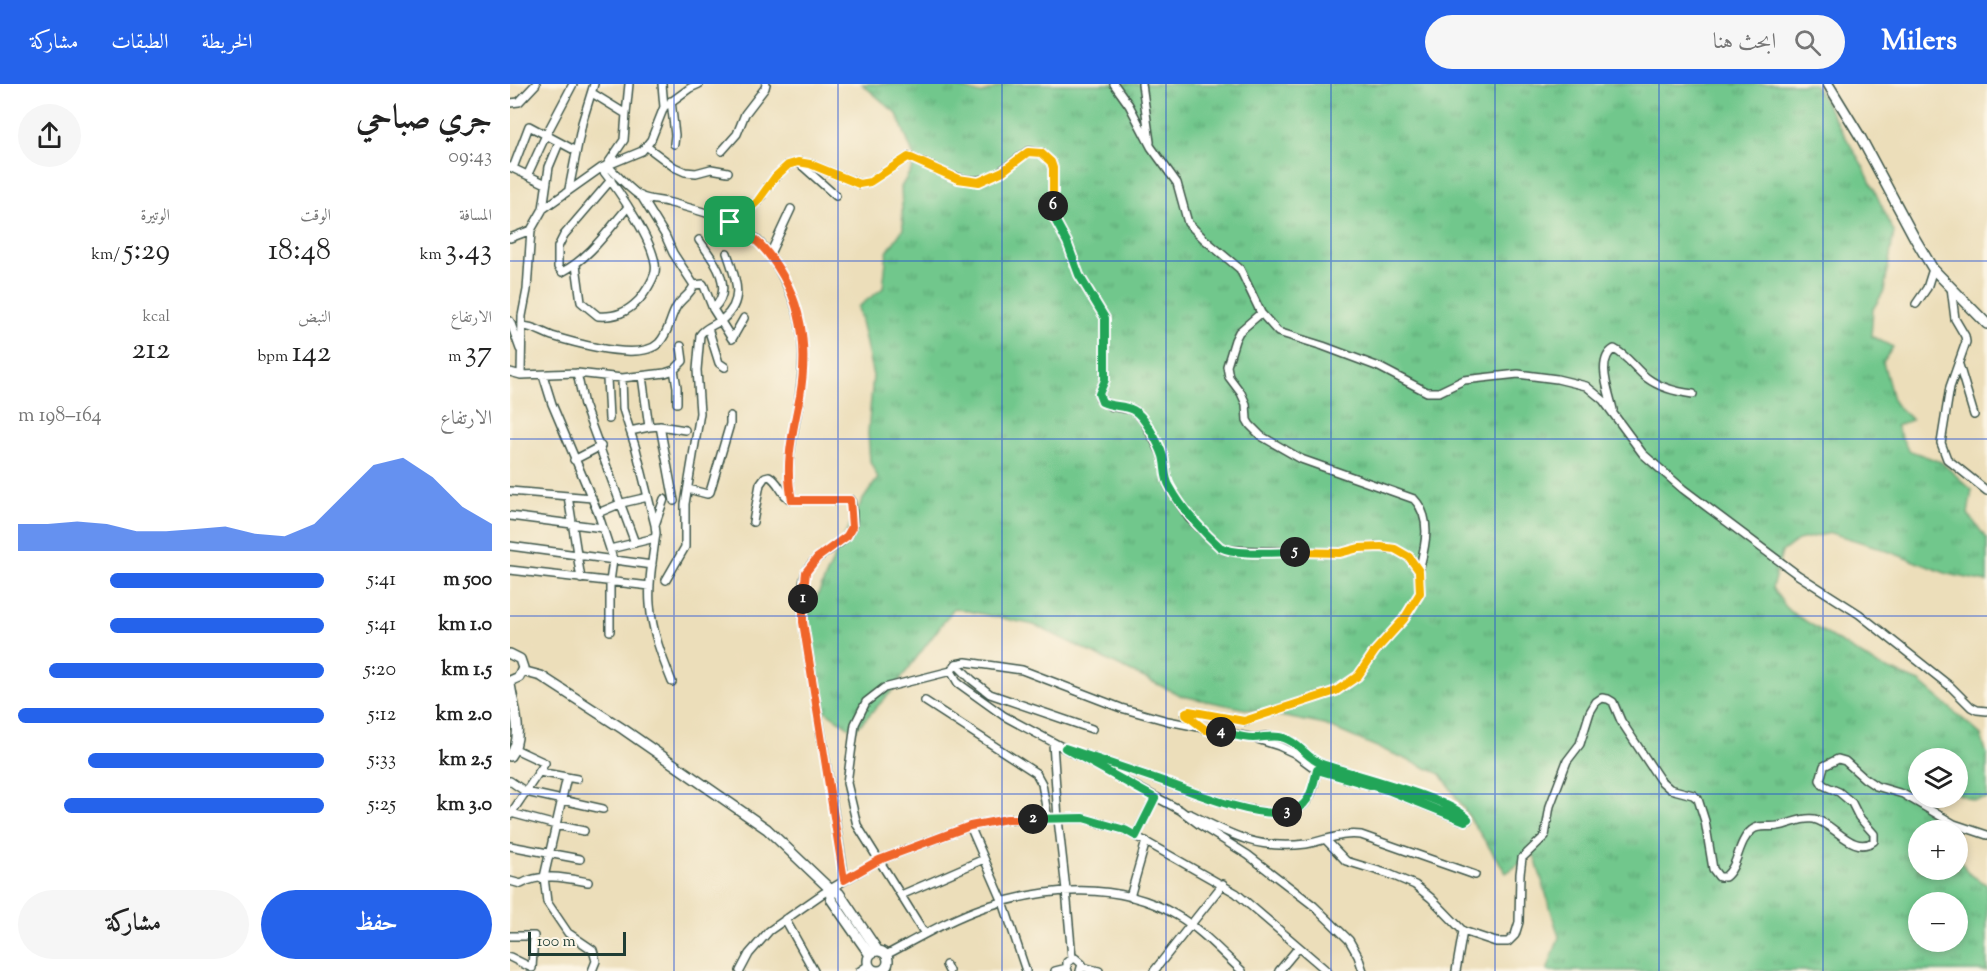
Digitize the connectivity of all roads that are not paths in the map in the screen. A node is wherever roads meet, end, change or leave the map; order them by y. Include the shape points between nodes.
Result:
1 (573, 84) edge
2 (594, 84) edge
3 (629, 84) edge
4 (662, 84) edge
5 (699, 84) edge
6 (766, 84) edge
7 (1114, 84) edge
8 (1142, 84) edge
9 (1828, 84) edge
10 (530, 86) edge
11 (592, 93) junction
12 (670, 101) junction
13 (510, 103) edge
14 (664, 107) junction
15 (626, 114) junction
16 (546, 135) junction
17 (559, 143) junction
18 (674, 144) dead end
19 (646, 146) junction
20 (1151, 147) junction
21 (576, 151) junction
22 (722, 152) dead end
23 (798, 162) junction
24 (604, 166) junction
25 (511, 167) edge
26 (728, 172) dead end
27 (528, 174) junction
28 (611, 180) junction
29 (546, 184) junction
30 (569, 189) junction
31 (641, 196) junction
32 (836, 196) dead end
33 (627, 207) junction
34 (543, 209) junction
35 (791, 209) dead end
36 (730, 222) junction
37 (531, 230) junction
38 (510, 238) edge
39 (699, 240) dead end
40 (727, 253) dead end
41 (770, 254) junction
42 (576, 265) junction
43 (1933, 268) junction
44 (694, 285) junction
45 (1951, 287) junction
46 (1916, 304) dead end
47 (713, 309) junction
48 (1261, 313) junction
49 (522, 316) junction
50 (1983, 317) edge
51 (744, 318) dead end
52 (510, 320) edge
53 (720, 322) junction
54 (1987, 324) edge
55 (522, 326) junction
56 (708, 328) junction
57 (681, 346) dead end
58 (520, 351) junction
59 (1959, 365) junction
60 (725, 367) dead end
61 (674, 370) junction
62 (510, 372) edge
63 (577, 374) junction
64 (521, 375) junction
65 (543, 375) junction
66 (642, 376) junction
67 (607, 378) junction
68 (622, 378) junction
69 (1693, 394) dead end
70 (677, 403) dead end
71 (1613, 413) junction
72 (1974, 415) dead end
73 (730, 416) dead end
74 (609, 419) dead end
75 (660, 426) junction
76 (649, 427) junction
77 (685, 430) dead end
78 (630, 431) junction
79 (601, 446) junction
80 (574, 460) junction
81 (688, 489) junction
82 (510, 491) edge
83 (1987, 491) edge
84 (568, 496) junction
85 (592, 498) junction
86 (664, 499) junction
87 (649, 500) junction
88 (792, 500) junction
89 (674, 501) junction
90 (622, 503) junction
91 (685, 504) junction
92 (598, 513) junction
93 (510, 516) edge
94 (753, 522) dead end
95 (573, 524) junction
96 (656, 525) junction
97 (603, 528) junction
98 (656, 538) junction
99 (635, 543) junction
100 (510, 546) edge
101 (610, 549) junction
102 (578, 555) junction
103 (613, 560) junction
104 (652, 565) junction
105 (510, 570) edge
106 (1419, 571) junction
107 (581, 579) junction
108 (666, 580) dead end
109 (610, 582) junction
110 (650, 586) junction
111 (610, 631) dead end
112 (510, 654) edge
113 (956, 664) junction
114 (522, 671) junction
115 (951, 672) junction
116 (510, 682) edge
117 (672, 682) dead end
118 (925, 701) dead end
119 (1987, 711) edge
120 (1092, 729) dead end
121 (1206, 730) junction
122 (1254, 738) junction
123 (1053, 743) junction
124 (1065, 748) junction
125 (513, 753) edge
126 (1317, 770) junction
127 (539, 772) junction
128 (567, 777) junction
129 (577, 778) dead end
130 (510, 781) edge
131 (526, 792) junction
132 (1155, 798) junction
133 (561, 799) junction
134 (603, 809) dead end
135 (1180, 810) junction
136 (511, 814) edge
137 (1048, 819) junction
138 (1058, 819) junction
139 (556, 825) junction
140 (970, 826) junction
141 (584, 831) dead end
142 (1136, 836) junction
143 (1987, 836) edge
144 (1326, 840) junction
145 (1146, 841) junction
146 (510, 846) edge
147 (549, 852) junction
148 (580, 859) dead end
149 (984, 859) junction
150 (879, 860) junction
151 (1475, 875) dead end
152 (544, 877) junction
153 (844, 880) junction
154 (510, 881) edge
155 (588, 882) dead end
156 (1223, 884) junction
157 (830, 889) junction
158 (1066, 890) junction
159 (901, 895) junction
160 (1130, 897) junction
161 (1003, 902) junction
162 (785, 919) junction
163 (1190, 924) junction
164 (1463, 931) junction
165 (925, 934) junction
166 (510, 936) edge
167 (1299, 947) junction
168 (510, 957) edge
169 (1072, 958) junction
170 (882, 959) edge
171 (523, 963) junction
172 (1233, 968) edge
173 (875, 969) edge
174 (1067, 969) edge
175 (1081, 969) edge
176 (519, 971) edge
177 (592, 971) edge
178 (740, 971) edge
179 (814, 971) edge
180 (860, 971) edge
181 (1026, 971) edge
182 (1055, 971) edge
183 (1099, 971) edge
184 (1154, 971) edge
185 (1242, 971) edge
186 (1279, 971) edge
187 (1327, 971) edge
188 (1363, 971) edge
189 (1456, 971) edge

1 - 16 street
2 - 11 street
3 - 15 street
4 - 14 street
5 - 12 street
6 - 22 street
7 - 20 street
8 - 20 street
9 - 43 street
10 - 13 street via 519,102
11 - 15 street
11 - 21 street
12 - 14 street
12 - 18 street
14 - 19 street
15 - 24 street via 624,140
16 - 17 street
16 - 25 street via 529,126
16 - 27 street
17 - 21 street
17 - 29 street
19 - 24 street
19 - 26 street via 685,172 711,168
20 - 48 street via 1176,183 1188,223 1240,269
21 - 30 street
23 - 32 street
23 - 36 street via 781,170 757,202
23 - 106 street via 859,184 870,182 908,157 958,179 979,182 1003,171 1028,152 1041,153 1053,168 1053,216 1079,275 1105,318 1105,380 1100,399 1110,406 1134,410 1144,421 1163,456 1168,484 1189,518 1226,550 1340,553 1381,547 1409,557
24 - 28 street
24 - 30 street
24 - 31 street
25 - 27 street
27 - 29 street
28 - 33 street
28 - 42 street via 558,247 558,267 562,272
29 - 34 street
30 - 34 street
31 - 36 street
31 - 44 street
33 - 42 street
33 - 42 street via 649,241 654,258 655,272 643,295 627,311 598,316 581,302
34 - 37 street
35 - 41 street
36 - 41 street via 749,233
37 - 38 street
37 - 49 street
39 - 47 street via 723,283 721,300
40 - 53 street via 738,288 736,304
41 - 88 street via 789,286 801,323 804,350 789,451
43 - 45 street
43 - 46 street via 1927,288
44 - 47 street via 703,284
44 - 55 street via 677,306 669,330 657,345 646,350 631,352 573,342
45 - 50 street
45 - 59 street via 1955,319 1966,338
47 - 53 street
48 - 71 street via 1278,332 1379,367 1427,392 1439,392 1464,380 1518,374 1586,386
48 - 106 street via 1239,332 1227,366 1229,377 1246,404 1247,420 1261,436 1301,459 1414,500 1425,514 1426,542
49 - 52 street
49 - 55 street
50 - 54 street
51 - 53 street via 732,339
52 - 58 street
53 - 56 street
55 - 58 street
56 - 60 street via 719,363
56 - 81 street via 700,335 700,413
57 - 61 street via 683,361
58 - 64 street
59 - 72 street
59 - 83 street via 1949,394 1941,443 1947,459
61 - 66 street
61 - 70 street
62 - 64 street
63 - 65 street
63 - 67 street
63 - 79 street via 584,405
64 - 65 street
65 - 80 street
66 - 68 street
66 - 76 street
67 - 68 street
67 - 74 street
68 - 78 street via 623,409
69 - 71 street via 1649,379 1614,349 1605,358 1604,384
71 - 119 street via 1643,454 1683,489 1798,575 1859,614 1971,707
73 - 81 street via 710,492
75 - 76 street
75 - 77 street
75 - 89 street
76 - 78 street
78 - 87 street
79 - 80 street
79 - 90 street
80 - 85 street
81 - 91 street
82 - 84 street
84 - 85 street
84 - 95 street
85 - 92 street
86 - 87 street
86 - 89 street
86 - 96 street
87 - 90 street
87 - 96 street
88 - 94 street via 785,497 774,479 765,477 760,484
88 - 153 street via 850,500 852,527 806,572 803,591 803,622
89 - 91 street
90 - 92 street
90 - 99 street
91 - 108 street via 685,547
92 - 97 street
93 - 95 street
95 - 97 street
95 - 102 street
96 - 98 street
97 - 101 street
98 - 99 street
98 - 104 street
99 - 101 street
100 - 102 street
101 - 103 street
102 - 103 street
102 - 107 street
103 - 104 street
103 - 109 street
104 - 110 street
105 - 107 street
106 - 121 street via 1420,593 1358,676 1336,691 1244,721 1186,712
107 - 109 street
109 - 110 street
109 - 111 street
110 - 117 street via 654,630
112 - 114 street via 520,659
113 - 115 street
113 - 120 street via 990,694
113 - 121 street via 1022,670 1121,708
114 - 116 street
114 - 157 street via 541,676 614,723 767,829
115 - 123 street via 958,683 1004,716
115 - 150 street via 884,688 866,702 855,724 847,783 858,825
116 - 125 street via 518,734
118 - 137 street via 1036,773 1042,784
121 - 122 street
122 - 126 street via 1287,749
122 - 126 street via 1283,738 1316,762 1426,797 1468,820 1390,791
123 - 124 street
123 - 138 street
124 - 126 street via 1193,792 1270,813 1291,812 1303,806 1311,796
124 - 132 street
125 - 127 street via 545,763
127 - 128 street
127 - 131 street
128 - 129 street
128 - 133 street
130 - 131 street
131 - 133 street
131 - 136 street
132 - 135 street
132 - 142 street
133 - 134 street
133 - 139 street
135 - 144 street via 1234,836 1265,845
135 - 188 street via 1248,855 1314,906 1349,940
136 - 139 street
137 - 138 street
137 - 140 street via 1007,819
138 - 142 street via 1083,818
138 - 158 street
139 - 141 street
139 - 147 street
140 - 149 street
140 - 150 street
142 - 145 street
143 - 164 street via 1954,824 1903,794 1876,786 1838,759 1824,766 1820,780 1852,803 1874,834 1874,841 1861,845 1850,842 1815,819 1804,818 1777,827 1758,826 1747,836 1731,873 1719,877 1713,869 1698,799 1670,789 1660,780 1613,702 1602,698 1590,712 1580,744 1567,761 1550,806 1545,836 1522,858 1515,935 1504,943
144 - 151 street via 1350,834 1367,836
144 - 164 street via 1346,861 1415,885
145 - 156 street
145 - 160 street
146 - 147 street
147 - 148 street
147 - 152 street
149 - 159 street
149 - 161 street
150 - 153 street
150 - 159 street
152 - 154 street via 521,884
152 - 155 street
152 - 177 street via 547,902 568,933 593,950 596,961
153 - 157 street
156 - 163 street
156 - 167 street
157 - 162 street
157 - 170 street via 831,899
158 - 160 street
158 - 161 street
158 - 169 street
159 - 165 street
160 - 163 street via 1167,910
161 - 165 street
161 - 181 street
162 - 178 street via 769,931
162 - 179 street
163 - 172 street
163 - 184 street
164 - 189 street
165 - 170 street
166 - 171 street via 534,936 532,968
167 - 186 street
167 - 187 street
168 - 171 street
169 - 174 street
169 - 175 street via 1078,959
170 - 173 street
170 - 173 street via 868,960
171 - 176 street
172 - 185 street
173 - 180 street
174 - 182 street
175 - 183 street

